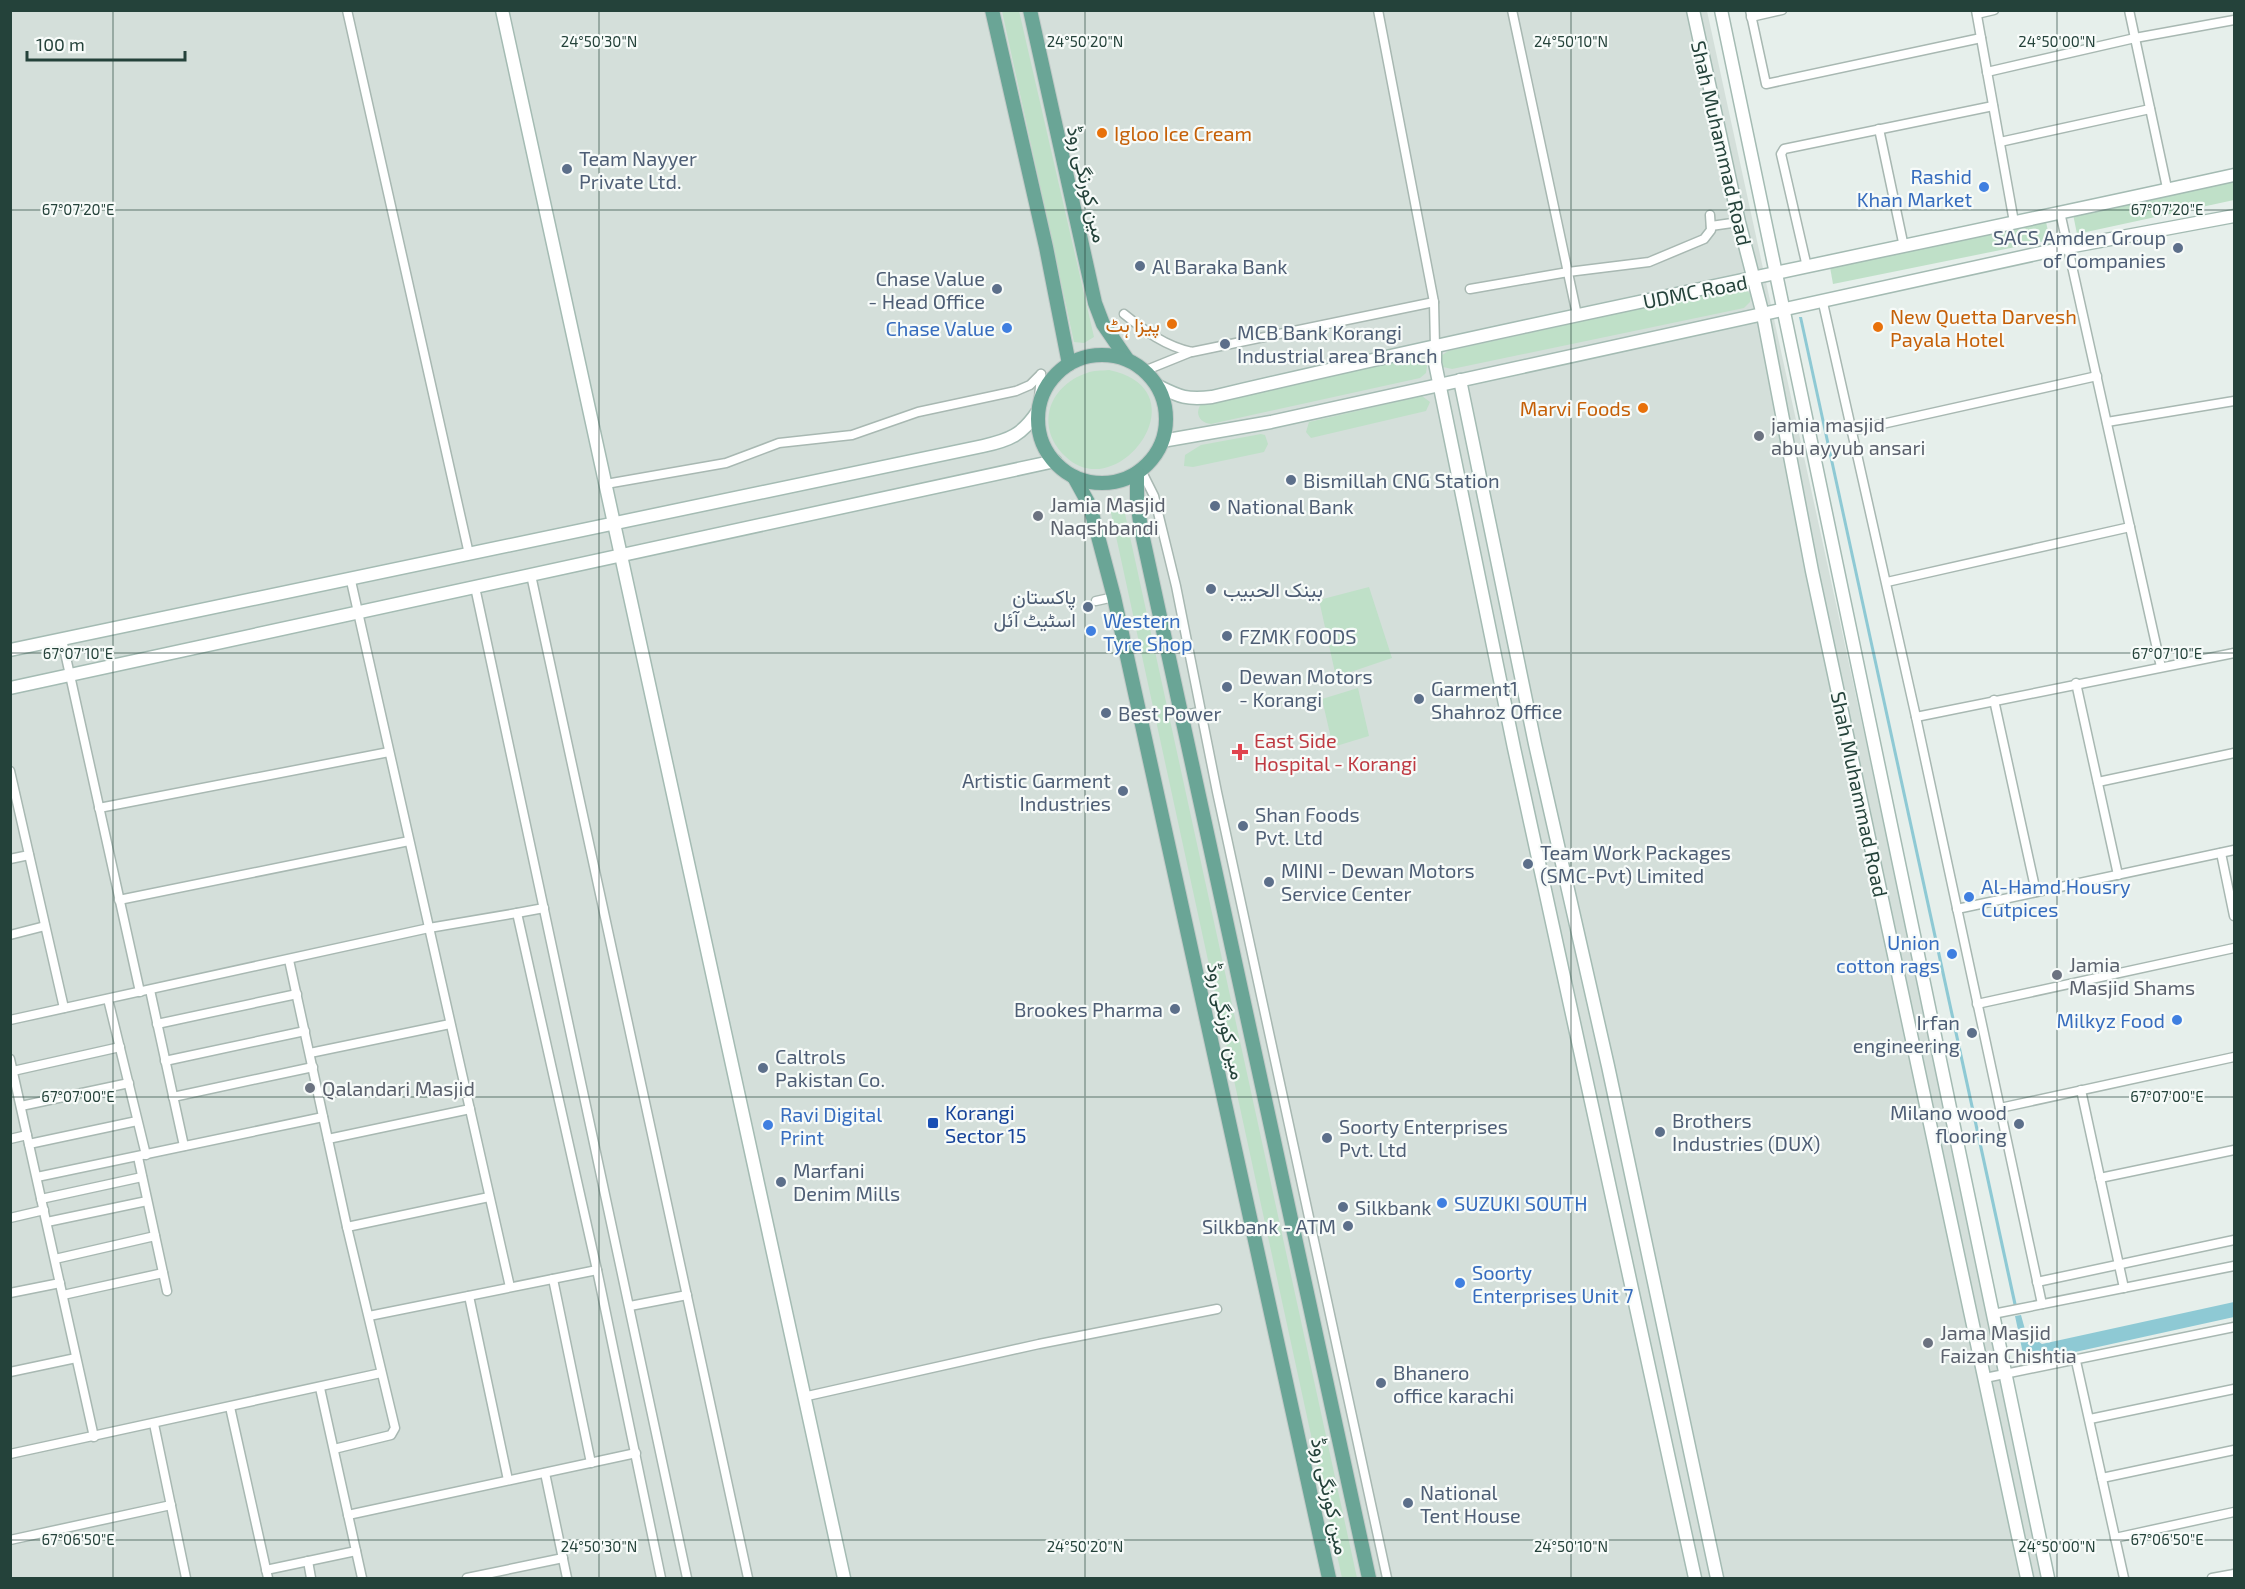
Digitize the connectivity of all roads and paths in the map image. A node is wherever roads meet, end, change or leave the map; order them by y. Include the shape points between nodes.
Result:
1 (347, 10) edge
2 (502, 10) edge
3 (993, 10) edge
4 (1030, 10) edge
5 (1378, 10) edge
6 (1512, 10) edge
7 (1693, 10) edge
8 (1721, 10) edge
9 (1782, 10) edge
10 (1994, 10) edge
11 (2129, 10) edge
12 (1976, 12) edge
13 (1751, 14) edge
14 (2235, 20) edge
15 (1981, 38) junction
16 (2135, 38) junction
17 (1987, 72) junction
18 (1993, 106) junction
19 (2150, 109) junction
20 (1879, 129) junction
21 (2000, 142) junction
22 (2235, 175) edge
23 (2167, 188) junction
24 (2060, 212) junction
25 (1710, 215) dead end
26 (2235, 216) edge
27 (1739, 222) junction
28 (2014, 222) junction
29 (1711, 226) junction
30 (1766, 228) junction
31 (1742, 235) junction
32 (1904, 246) junction
33 (2068, 248) junction
34 (1807, 267) junction
35 (1568, 272) junction
36 (1776, 274) junction
37 (1755, 279) junction
38 (1470, 289) dead end
39 (1434, 302) junction
40 (1823, 303) junction
41 (1783, 310) junction
42 (1124, 314) dead end
43 (1577, 315) junction
44 (1763, 315) junction
45 (1787, 330) junction
46 (1766, 337) junction
47 (1435, 347) junction
48 (1192, 352) junction
49 (1127, 359) junction
50 (1069, 364) junction
51 (1144, 371) junction
52 (2097, 376) junction
53 (1460, 380) junction
54 (1440, 384) junction
55 (1158, 386) junction
56 (2235, 401) edge
57 (1038, 411) junction
58 (2107, 422) junction
59 (1851, 431) junction
60 (1162, 441) junction
61 (1054, 461) junction
62 (1139, 471) junction
63 (1074, 477) junction
64 (606, 484) junction
65 (615, 525) junction
66 (2130, 527) junction
67 (469, 554) junction
68 (621, 556) junction
69 (531, 575) junction
70 (351, 581) junction
71 (1887, 582) junction
72 (475, 587) junction
73 (1114, 597) junction
74 (1096, 601) dead end
75 (358, 613) junction
76 (62, 639) junction
77 (10, 650) edge
78 (2235, 653) edge
79 (2161, 667) junction
80 (70, 675) junction
81 (2076, 683) junction
82 (10, 688) edge
83 (1994, 700) junction
84 (1200, 712) junction
85 (1180, 716) junction
86 (1917, 717) junction
87 (1535, 744) junction
88 (1514, 748) junction
89 (389, 752) junction
90 (2235, 753) edge
91 (11, 777) edge
92 (2097, 782) junction
93 (99, 808) junction
94 (409, 841) junction
95 (2235, 850) edge
96 (2221, 853) junction
97 (29, 855) junction
98 (10, 859) edge
99 (2118, 875) junction
100 (1566, 880) junction
101 (1544, 884) junction
102 (2036, 892) junction
103 (120, 900) junction
104 (544, 908) junction
105 (1957, 909) junction
106 (517, 913) junction
107 (2235, 915) edge
108 (45, 926) junction
109 (429, 928) junction
110 (10, 935) edge
111 (2235, 948) edge
112 (289, 960) junction
113 (150, 990) junction
114 (140, 992) junction
115 (297, 994) junction
116 (108, 999) junction
117 (1977, 1004) junction
118 (64, 1008) junction
119 (10, 1020) edge
120 (157, 1024) junction
121 (450, 1024) junction
122 (305, 1031) junction
123 (120, 1047) junction
124 (310, 1053) junction
125 (2235, 1057) edge
126 (10, 1059) edge
127 (165, 1061) junction
128 (1608, 1066) junction
129 (313, 1067) junction
130 (13, 1071) junction
131 (1585, 1071) junction
132 (129, 1083) junction
133 (2080, 1090) junction
134 (173, 1097) junction
135 (21, 1106) junction
136 (2000, 1108) junction
137 (470, 1109) junction
138 (323, 1117) junction
139 (138, 1120) junction
140 (10, 1139) edge
141 (328, 1139) junction
142 (28, 1140) junction
143 (184, 1146) junction
144 (2235, 1150) edge
145 (142, 1156) junction
146 (37, 1177) junction
147 (142, 1177) junction
148 (2100, 1178) junction
149 (1634, 1187) junction
150 (1611, 1192) junction
151 (489, 1197) junction
152 (41, 1199) junction
153 (147, 1201) junction
154 (44, 1210) junction
155 (10, 1218) edge
156 (46, 1222) junction
157 (347, 1227) junction
158 (155, 1236) junction
159 (2235, 1240) edge
160 (55, 1259) junction
161 (2119, 1264) junction
162 (2235, 1266) edge
163 (597, 1270) junction
164 (163, 1273) junction
165 (553, 1279) junction
166 (2037, 1282) junction
167 (60, 1283) junction
168 (510, 1287) junction
169 (2124, 1288) junction
170 (167, 1292) dead end
171 (10, 1293) edge
172 (63, 1295) junction
173 (687, 1295) junction
174 (469, 1296) junction
175 (2042, 1304) junction
176 (630, 1306) junction
177 (1217, 1309) dead end
178 (1999, 1313) junction
179 (369, 1316) junction
180 (1662, 1320) junction
181 (1642, 1325) junction
182 (2235, 1328) edge
183 (76, 1358) junction
184 (2076, 1361) junction
185 (10, 1372) edge
186 (381, 1373) junction
187 (2006, 1374) junction
188 (1985, 1378) junction
189 (320, 1388) junction
190 (2235, 1389) edge
191 (803, 1397) junction
192 (230, 1407) junction
193 (2090, 1419) junction
194 (154, 1424) junction
195 (94, 1437) junction
196 (334, 1449) junction
197 (2235, 1450) edge
198 (636, 1453) junction
199 (10, 1454) edge
200 (591, 1463) junction
201 (544, 1473) junction
202 (2102, 1478) junction
203 (508, 1480) junction
204 (171, 1505) junction
205 (2235, 1512) edge
206 (348, 1515) junction
207 (2115, 1538) junction
208 (10, 1540) edge
209 (356, 1551) junction
210 (563, 1558) junction
211 (308, 1561) junction
212 (267, 1574) edge
213 (2235, 1574) edge
214 (186, 1578) edge
215 (311, 1578) edge
216 (362, 1578) edge
217 (468, 1578) edge
218 (567, 1578) edge
219 (661, 1578) edge
220 (687, 1578) edge
221 (748, 1578) edge
222 (844, 1578) edge
223 (1329, 1578) edge
224 (1369, 1578) edge
225 (1387, 1578) edge
226 (1695, 1578) edge
227 (1717, 1578) edge
228 (2027, 1578) edge
229 (2048, 1578) edge
230 (2124, 1578) edge
231 (2212, 1578) edge

1 - 67 street
2 - 64 main road
3 - 50 main road
4 - 49 main road, مین کورنگی روڈ via 1095,303 1103,324
5 - 39 street
6 - 35 street
7 - 27 main road, Shah Muhammad Road
8 - 30 main road, Shah Muhammad Road
9 - 13 street
10 - 12 street
11 - 16 street
12 - 15 street
13 - 15 street via 1766,84
14 - 16 street
15 - 17 street
16 - 17 street
16 - 19 street
17 - 18 street
18 - 20 street
18 - 21 street
19 - 21 street
19 - 23 street
20 - 32 street
20 - 34 street via 1781,151
21 - 28 street
22 - 23 main road, UDMC Road
23 - 24 main road, UDMC Road
24 - 28 main road, UDMC Road
24 - 33 street
25 - 29 street
26 - 33 main road, UDMC Road
27 - 29 street
27 - 31 main road, Shah Muhammad Road
28 - 32 main road, UDMC Road
29 - 35 street via 1709,234 1697,244 1649,262
30 - 31 main road via 1754,240
30 - 36 main road, Shah Muhammad Road
31 - 37 main road, Shah Muhammad Road
32 - 34 main road, UDMC Road
33 - 40 main road, UDMC Road
33 - 52 street
34 - 36 main road, UDMC Road
35 - 38 street
35 - 43 street
36 - 37 main road, UDMC Road
36 - 41 main road, Shah Muhammad Road
37 - 43 main road, UDMC Road
37 - 44 main road, Shah Muhammad Road
39 - 47 street
39 - 48 street
40 - 41 main road, UDMC Road
40 - 59 street
41 - 44 main road, UDMC Road
41 - 45 main road, Shah Muhammad Road
42 - 48 street via 1153,337
43 - 47 main road, UDMC Road
44 - 46 main road, Shah Muhammad Road
44 - 53 main road, UDMC Road
45 - 46 main road via 1774,326
45 - 178 main road, Shah Muhammad Road
46 - 188 main road, Shah Muhammad Road via 1812,571
47 - 54 main road
47 - 55 main road, UDMC Road via 1191,400
48 - 51 street
49 - 50 main road via 1107,354 1085,356
49 - 51 main road
50 - 57 main road via 1050,381 1039,400
51 - 55 main road
52 - 58 street
52 - 59 street
53 - 54 main road, UDMC Road
53 - 87 main road
54 - 60 main road, UDMC Road via 1271,422
54 - 88 main road
55 - 60 main road via 1165,403
56 - 58 street
57 - 61 main road via 1040,437
57 - 64 street via 1041,374 1016,391 918,412 852,435 779,443 726,463
57 - 65 main road via 1027,428 1000,442
58 - 66 street
59 - 71 street
60 - 62 main road via 1153,458
61 - 63 main road
61 - 68 main road
62 - 63 main road via 1117,482 1095,483
62 - 84 street via 1154,496 1165,535
62 - 85 main road, مین کورنگی روڈ via 1141,529
63 - 73 main road, مین کورنگی روڈ via 1090,506
64 - 65 main road
65 - 67 main road
65 - 68 main road
66 - 71 street
66 - 79 street
67 - 70 main road
68 - 69 main road
68 - 191 main road
69 - 72 main road
69 - 173 street
70 - 75 street
70 - 76 main road
71 - 86 street
72 - 75 main road
72 - 104 street
73 - 74 street
73 - 223 main road, مین کورنگی روڈ
75 - 80 main road
75 - 89 street
76 - 77 main road
76 - 80 street
78 - 79 street
79 - 81 street
80 - 82 main road
80 - 93 street
81 - 83 street
81 - 92 street
83 - 86 street
83 - 102 street
84 - 85 street
84 - 225 street
85 - 224 main road, مین کورنگی روڈ
86 - 105 street
87 - 88 main road
87 - 100 main road
88 - 101 main road
89 - 93 street
89 - 94 street
90 - 92 street
91 - 97 street
92 - 99 street
93 - 103 street
94 - 103 street
94 - 109 street
95 - 96 street
96 - 99 street
96 - 107 street
97 - 98 street
97 - 108 street
99 - 102 street
100 - 101 main road
100 - 128 main road
101 - 131 main road
102 - 105 street
103 - 114 street
104 - 106 street
104 - 176 street
105 - 117 street
106 - 109 street
106 - 163 street
108 - 110 street
108 - 118 street
109 - 112 street
109 - 121 street
111 - 117 street
112 - 113 street
112 - 115 street
113 - 114 street
113 - 120 street
114 - 116 street
115 - 120 street
115 - 122 street
116 - 118 street
116 - 123 street
117 - 136 street
118 - 119 street
120 - 127 street
121 - 124 street
121 - 137 street
122 - 124 street
122 - 127 street
123 - 130 street
123 - 132 street
124 - 129 street
125 - 133 street
126 - 130 street
127 - 134 street
128 - 131 main road
128 - 149 main road
129 - 134 street
129 - 138 street
130 - 135 street
131 - 150 main road
132 - 135 street
132 - 139 street
133 - 136 street
133 - 148 street
134 - 143 street
135 - 142 street
136 - 166 street
137 - 141 street
137 - 151 street
138 - 141 street
138 - 143 street
139 - 142 street
139 - 145 street
140 - 142 street
141 - 157 street
142 - 146 street
143 - 145 street
144 - 148 street
145 - 146 street
145 - 147 street
146 - 152 street
147 - 152 street
147 - 153 street
148 - 161 street
149 - 150 main road
149 - 180 main road
150 - 181 main road
151 - 157 street
151 - 168 street
152 - 154 street
153 - 156 street
153 - 158 street
154 - 155 street
154 - 156 street
156 - 160 street
157 - 179 street
158 - 160 street
158 - 164 street
159 - 161 street
160 - 167 street
161 - 166 street
161 - 169 street
162 - 169 street
163 - 165 street
163 - 198 street
164 - 170 street
164 - 172 street
165 - 168 street
165 - 200 street
166 - 175 street
167 - 171 street
167 - 172 street
168 - 174 street
169 - 175 street
172 - 183 street
173 - 176 street
173 - 221 street
174 - 179 street
174 - 203 street
175 - 178 street
176 - 220 street
177 - 191 street
178 - 187 main road, Shah Muhammad Road
179 - 186 street
180 - 181 main road
180 - 227 main road
181 - 226 main road
182 - 184 street
183 - 185 street
183 - 195 street
184 - 187 street
184 - 193 street
186 - 189 street
186 - 196 street via 394,1432 391,1436
187 - 188 street
187 - 229 main road, Shah Muhammad Road
188 - 228 main road, Shah Muhammad Road
189 - 192 street
189 - 196 street
190 - 193 street
191 - 222 main road
192 - 194 street
192 - 212 street
193 - 202 street
194 - 195 street
194 - 204 street
195 - 199 street
196 - 206 street
197 - 202 street
198 - 200 street
198 - 219 street
200 - 201 street
201 - 203 street
201 - 210 street
202 - 207 street
203 - 206 street
204 - 208 street
204 - 214 street
205 - 207 street
206 - 209 street
207 - 230 street
209 - 211 street
209 - 216 street
210 - 217 street
210 - 218 street
211 - 212 street
211 - 215 street
213 - 231 street

